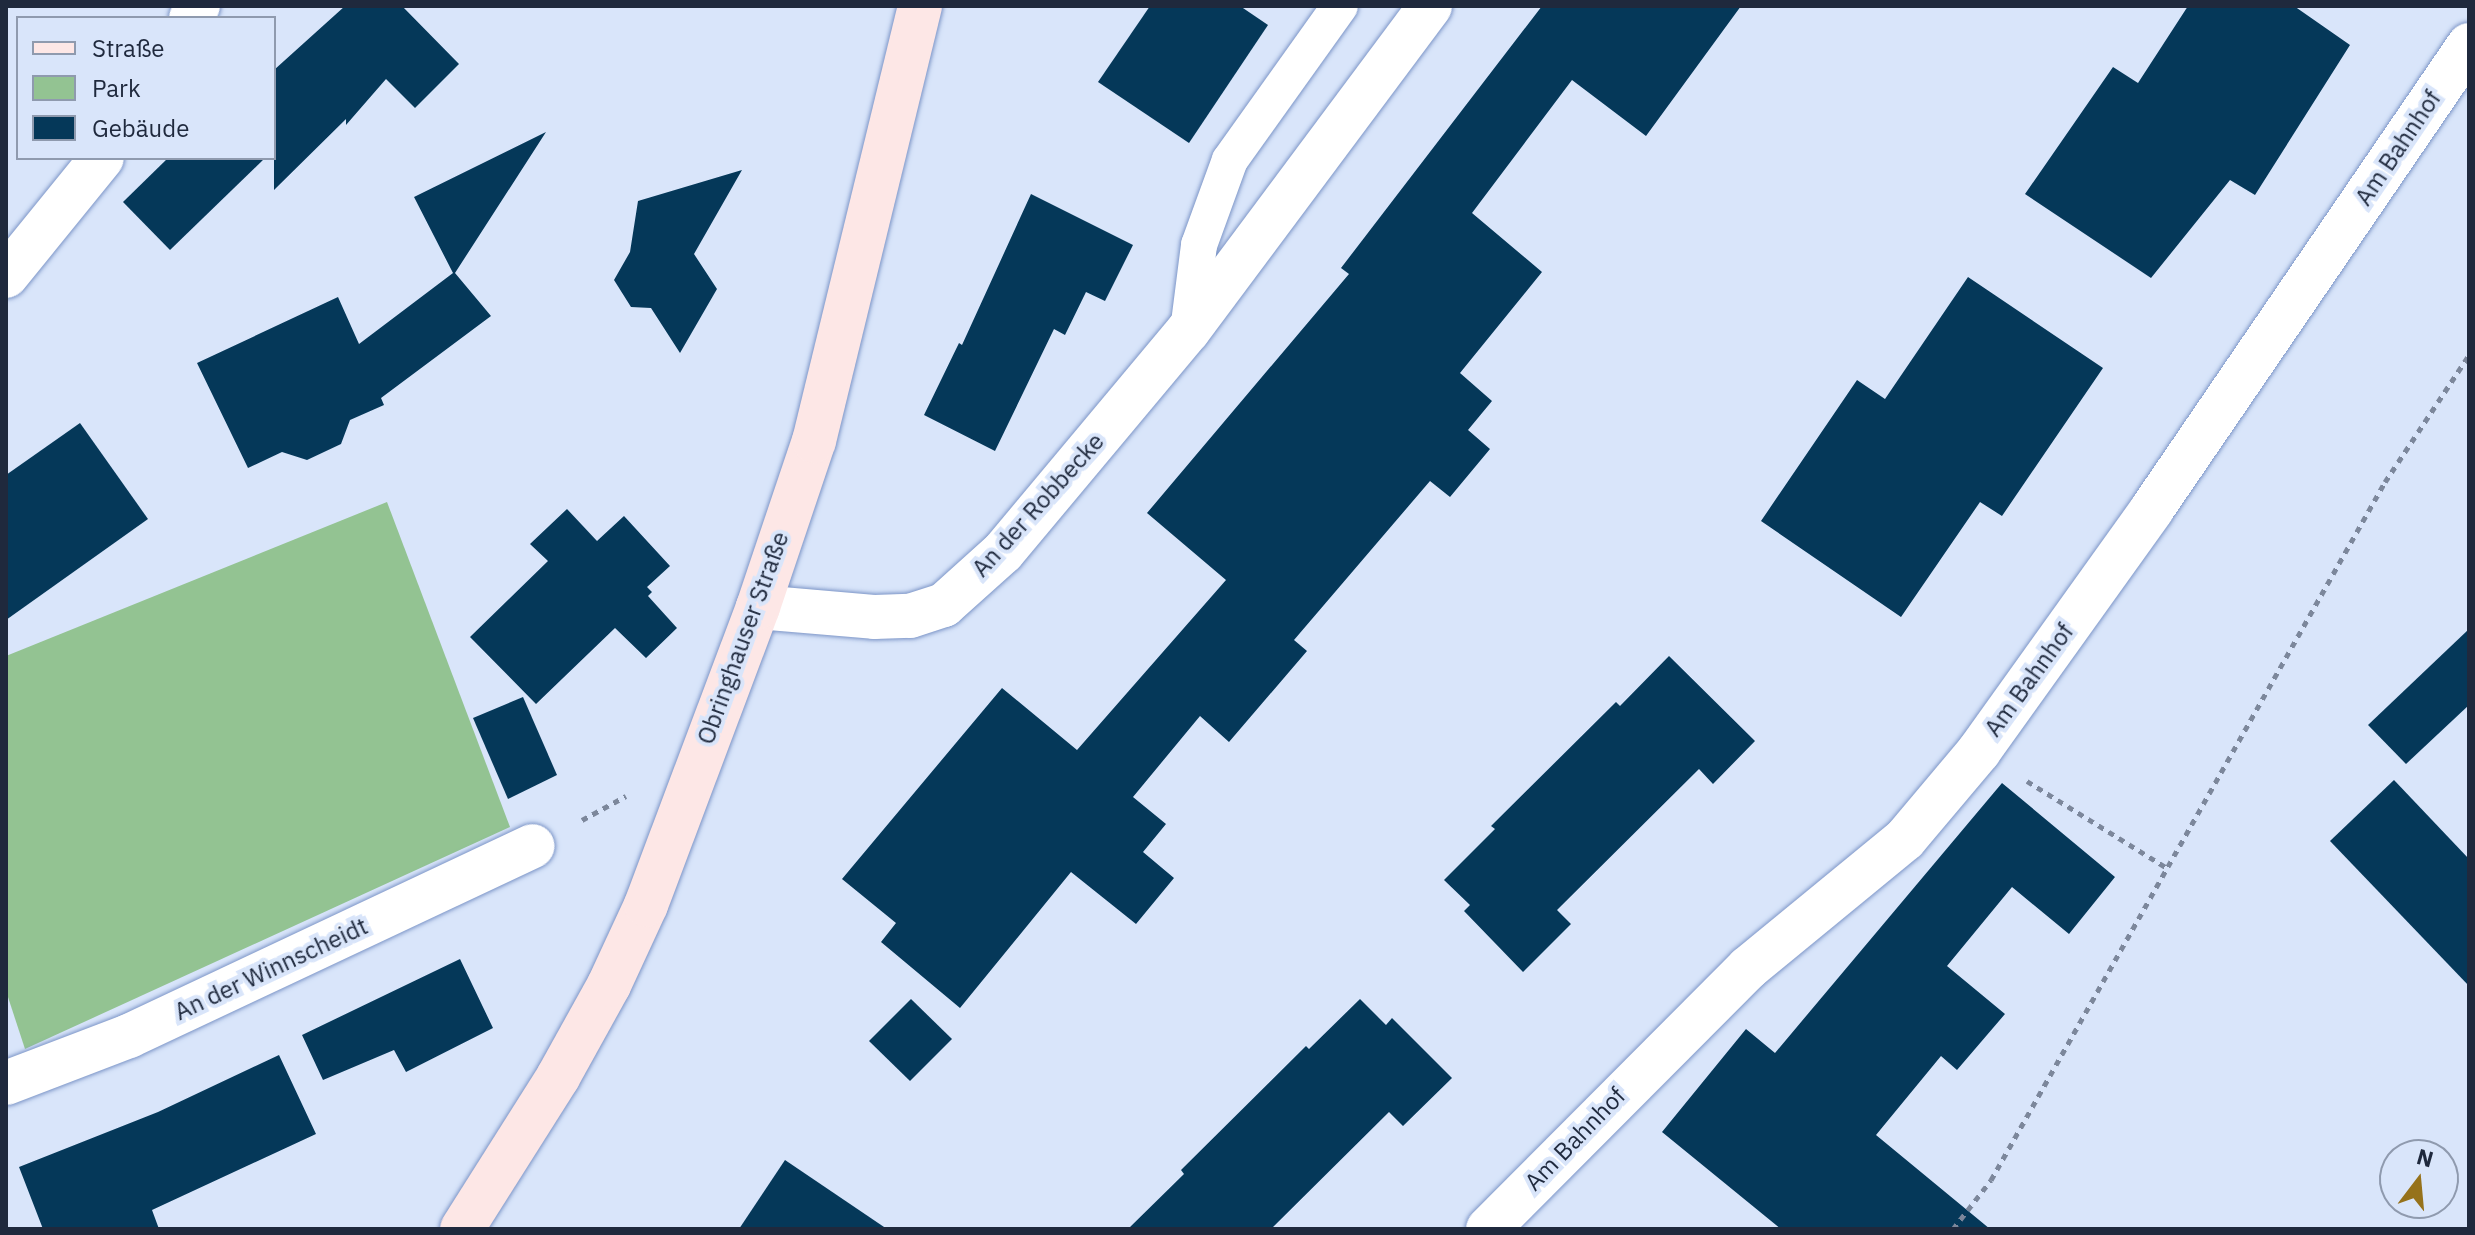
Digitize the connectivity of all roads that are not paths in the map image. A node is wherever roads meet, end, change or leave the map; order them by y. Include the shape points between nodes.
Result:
1 (920, 6) edge
2 (1340, 6) edge
3 (1430, 6) edge
4 (2469, 45) edge
5 (100, 160) edge
6 (6, 276) edge
7 (1188, 331) junction
8 (758, 607) junction
9 (532, 846) road end
10 (6, 1083) edge
11 (462, 1229) edge
12 (1488, 1229) edge

1 - 8 street, Obringhauser Straße via 814,441
2 - 7 lane via 1230,160 1199,245
3 - 7 street, An der Robbecke
4 - 12 street, Am Bahnhof via 2152,509 1979,751 1905,839 1748,968
5 - 6 street
7 - 8 street, An der Robbecke via 1003,552 944,605 910,616 874,617
8 - 11 street, Obringhauser Straße via 646,905 609,985
9 - 10 street, An der Winnscheidt via 129,1036

